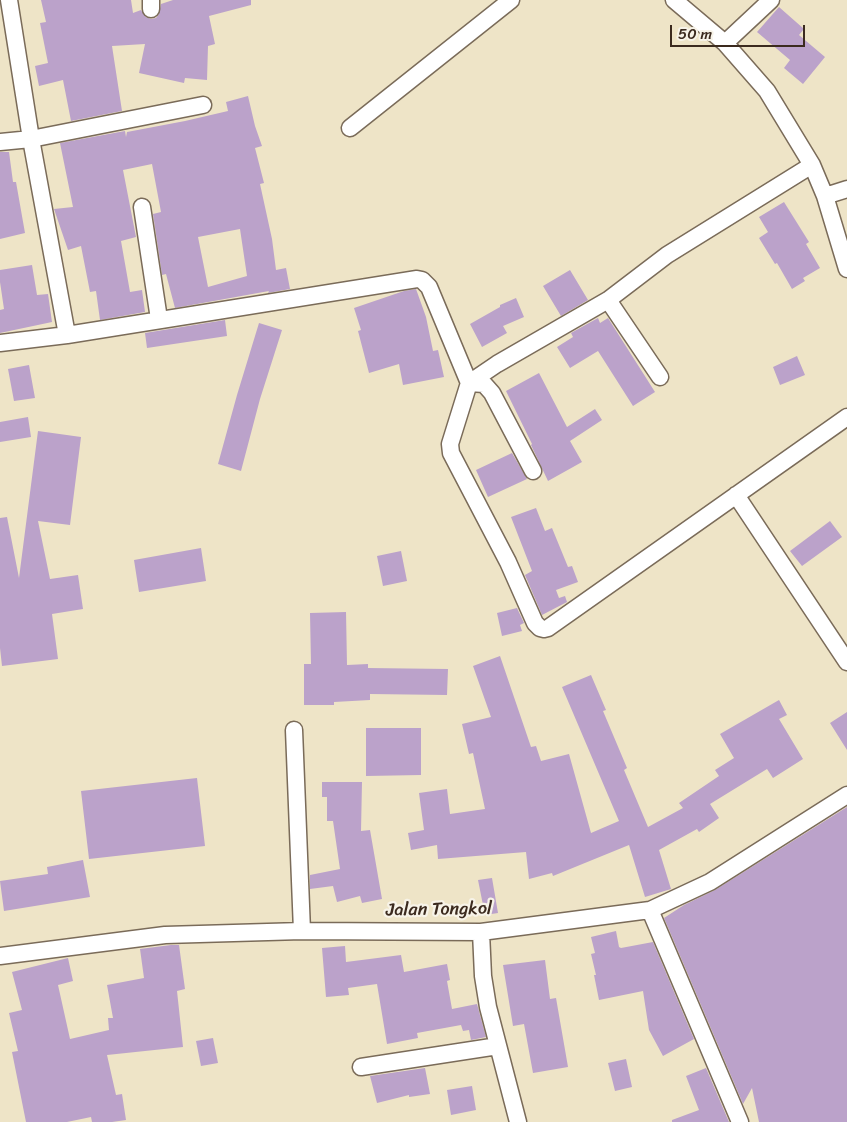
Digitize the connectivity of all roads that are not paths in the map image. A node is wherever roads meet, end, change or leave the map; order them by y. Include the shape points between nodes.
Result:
1 (9, 0) edge
2 (511, 0) edge
3 (674, 0) edge
4 (771, 0) edge
5 (725, 43) junction
6 (203, 105) dead end
7 (350, 128) dead end
8 (31, 139) junction
9 (0, 142) edge
10 (812, 165) junction
11 (847, 189) edge
12 (825, 196) junction
13 (142, 207) dead end
14 (847, 268) edge
15 (608, 300) junction
16 (160, 319) junction
17 (67, 335) junction
18 (0, 343) edge
19 (660, 377) dead end
20 (469, 383) junction
21 (847, 417) edge
22 (533, 471) dead end
23 (736, 495) junction
24 (847, 662) edge
25 (294, 730) dead end
26 (847, 794) edge
27 (650, 910) junction
28 (302, 931) junction
29 (481, 932) junction
30 (0, 956) edge
31 (498, 1046) junction
32 (361, 1067) dead end
33 (518, 1122) edge
34 (740, 1122) edge

1 - 8 street
2 - 7 street
3 - 5 street
4 - 5 street
5 - 10 street via 766,91
6 - 8 street
8 - 9 street
8 - 17 street
10 - 12 street
10 - 15 street via 667,255
11 - 12 street
12 - 14 street
13 - 16 street
15 - 19 street
15 - 20 street
16 - 17 street
16 - 20 street via 422,280 429,287
17 - 18 street
20 - 22 street via 484,384 492,393
20 - 23 street via 450,444 451,453 540,628 548,628
21 - 23 street
23 - 24 street
25 - 28 street
26 - 27 street, Jalan Tongkol via 710,882
27 - 29 street, Jalan Tongkol
27 - 34 street
28 - 29 street, Jalan Tongkol
28 - 30 street, Jalan Tongkol via 165,935
29 - 31 street via 484,984
31 - 32 street
31 - 33 street

